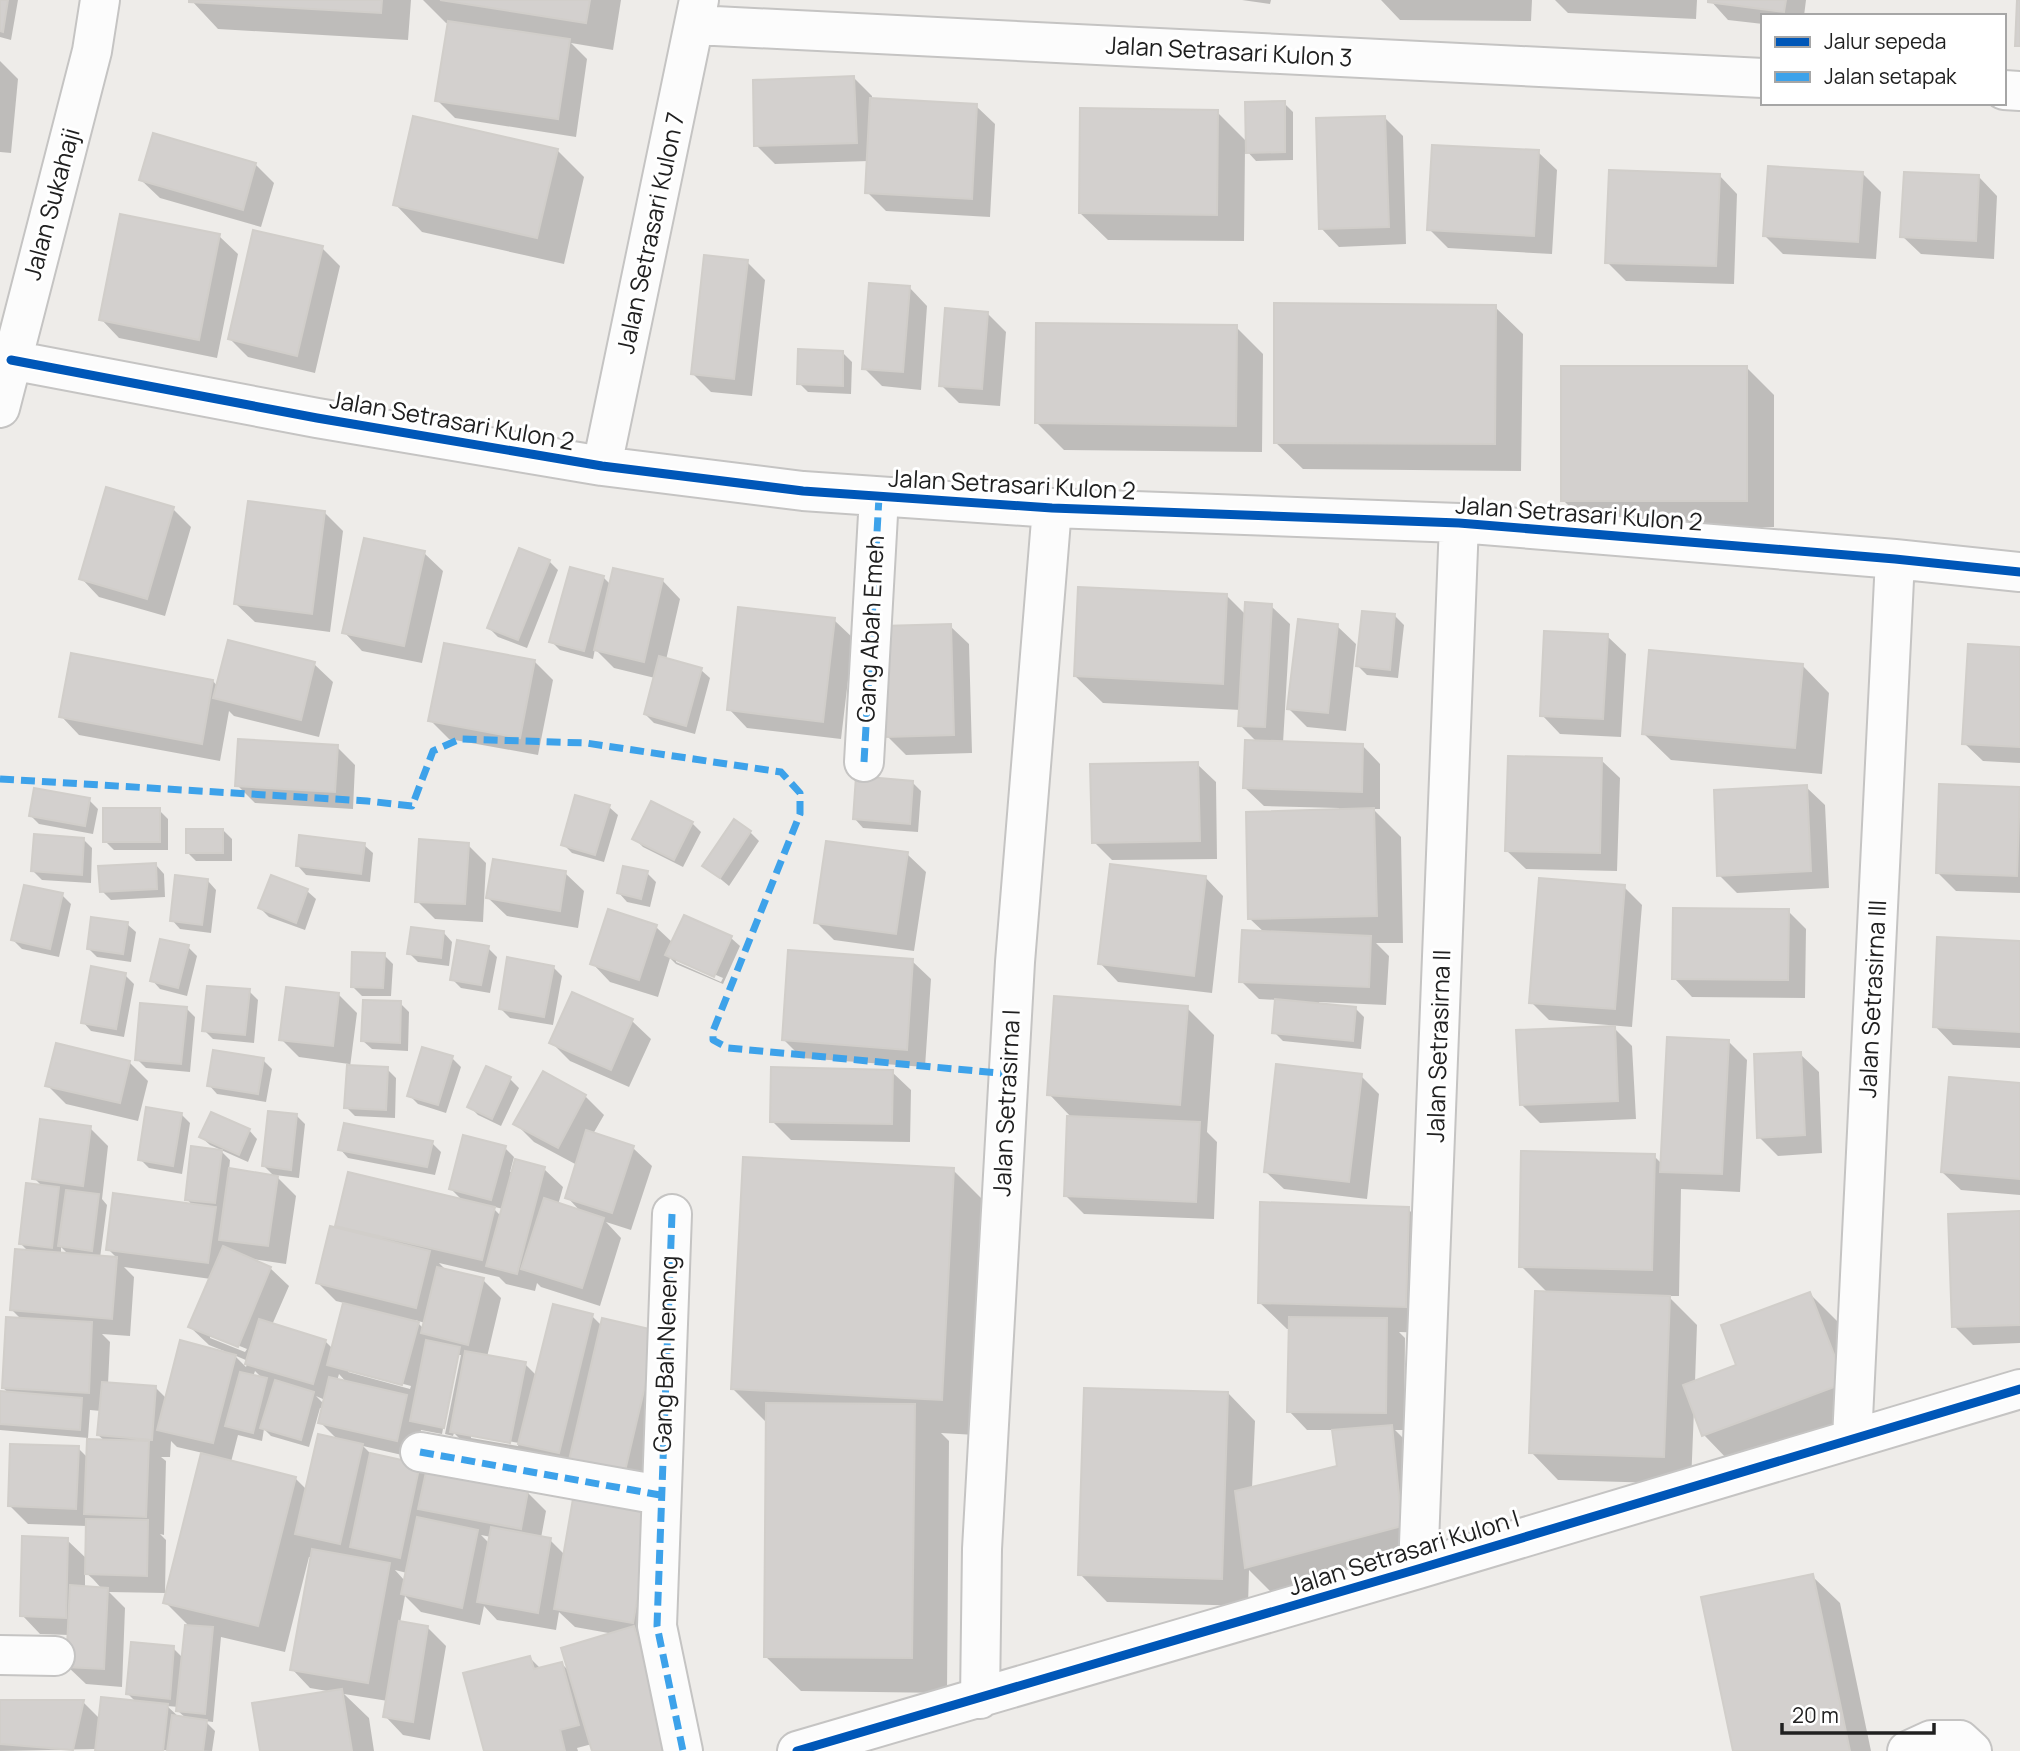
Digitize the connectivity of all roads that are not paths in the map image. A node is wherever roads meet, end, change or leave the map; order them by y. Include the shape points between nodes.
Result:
1 (100, 0) edge
2 (697, 13) edge
3 (1761, 78) edge
4 (11, 360) junction
5 (0, 408) edge
6 (601, 466) junction
7 (879, 496) junction
8 (1052, 508) junction
9 (1459, 523) junction
10 (1895, 559) junction
11 (2020, 572) edge
12 (864, 762) dead end
13 (672, 1214) dead end
14 (2020, 1389) edge
15 (1852, 1439) junction
16 (420, 1452) dead end
17 (660, 1495) junction
18 (1418, 1569) junction
19 (0, 1655) edge
20 (55, 1656) dead end
21 (980, 1699) junction
22 (682, 1751) edge
23 (797, 1751) edge
24 (1908, 1751) edge
25 (1972, 1751) edge

1 - 4 street, Jalan Sukahaji via 92,51
2 - 3 street, Jalan Setrasari Kulon 3
2 - 6 street, Jalan Setrasari Kulon 7
4 - 5 street, Jalan Sukahaji
4 - 6 street, Jalan Setrasari Kulon 2
6 - 7 street, Jalan Setrasari Kulon 2
7 - 8 street, Jalan Setrasari Kulon 2
7 - 12 street, Gang Abah Emeh
8 - 9 street, Jalan Setrasari Kulon 2
8 - 21 street, Jalan Setrasirna I via 1015,962 982,1549
9 - 10 street, Jalan Setrasari Kulon 2
9 - 18 street, Jalan Setrasirna II
10 - 11 street, Jalan Setrasari Kulon 2
10 - 15 street, Jalan Setrasirna III
13 - 17 street, Gang Bah Neneng
14 - 15 street, Jalan Setrasari Kulon I
15 - 18 street, Jalan Setrasari Kulon I
16 - 17 street
17 - 22 street, Gang Bah Neneng via 657,1626
18 - 21 street, Jalan Setrasari Kulon I
19 - 20 street
21 - 23 street, Jalan Setrasari Kulon I
24 - 25 street via 1931,1740 1960,1740

